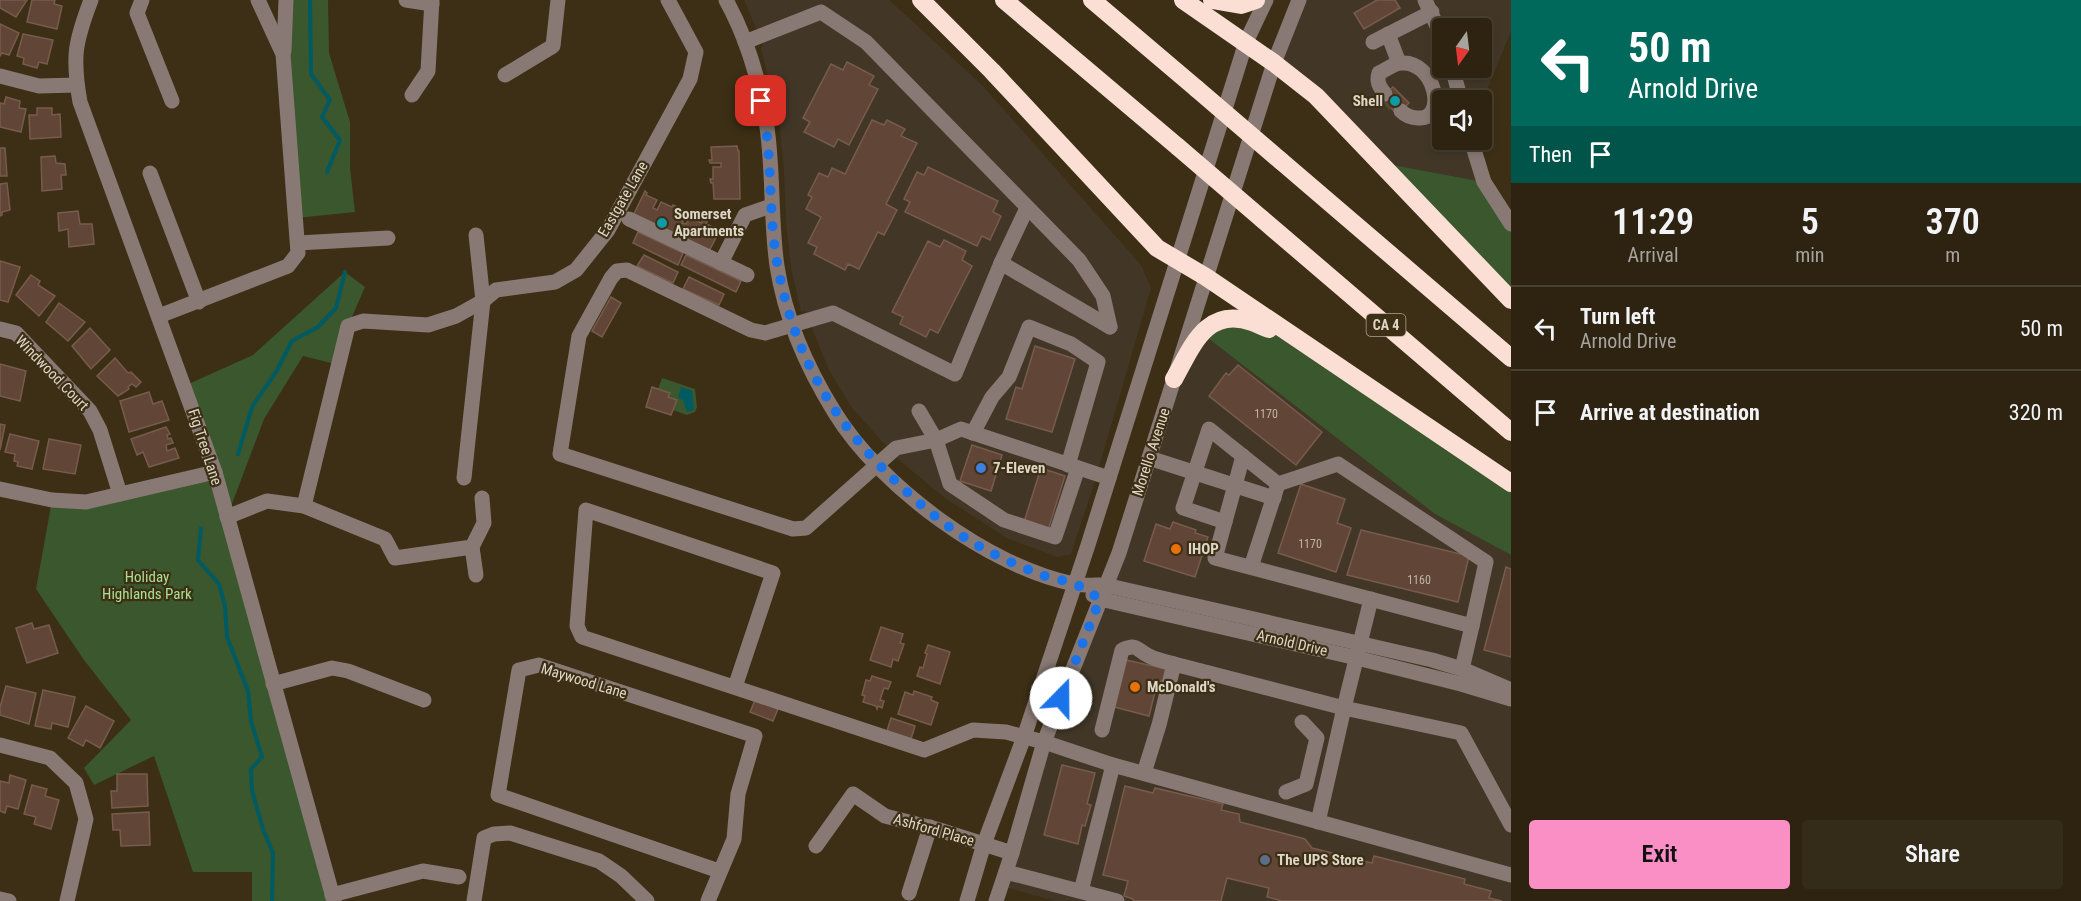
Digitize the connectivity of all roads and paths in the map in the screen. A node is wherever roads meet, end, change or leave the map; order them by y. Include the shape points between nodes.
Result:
1 (91, 0) edge
2 (142, 0) edge
3 (258, 0) edge
4 (286, 0) edge
5 (406, 0) edge
6 (558, 0) edge
7 (668, 0) edge
8 (726, 0) edge
9 (921, 0) edge
10 (1004, 0) edge
11 (1092, 0) edge
12 (1183, 0) edge
13 (1212, 0) edge
14 (1256, 0) edge
15 (1266, 0) edge
16 (1299, 0) edge
17 (432, 2) edge
18 (1428, 6) edge
19 (1388, 34) junction
20 (745, 42) junction
21 (1246, 42) junction
22 (1373, 42) dead end
23 (283, 54) junction
24 (1274, 63) junction
25 (1399, 63) junction
26 (505, 75) dead end
27 (0, 76) edge
28 (77, 85) junction
29 (1385, 94) tunnel mouth
30 (412, 95) dead end
31 (172, 101) dead end
32 (1401, 111) tunnel mouth
33 (1474, 150) edge
34 (150, 173) dead end
35 (771, 206) junction
36 (1027, 208) junction
37 (629, 219) dead end
38 (1511, 225) edge
39 (476, 235) dead end
40 (388, 238) dead end
41 (298, 243) junction
42 (1178, 261) junction
43 (721, 263) junction
44 (1001, 263) junction
45 (747, 275) dead end
46 (1206, 277) junction
47 (1511, 300) edge
48 (483, 301) junction
49 (199, 302) junction
50 (159, 316) junction
51 (792, 325) junction
52 (0, 329) edge
53 (1297, 339) junction
54 (1511, 357) edge
55 (1174, 379) junction
56 (919, 411) dead end
57 (1511, 432) edge
58 (973, 433) junction
59 (936, 440) junction
60 (1243, 456) junction
61 (1149, 458) junction
62 (878, 466) junction
63 (1073, 466) junction
64 (215, 472) junction
65 (1194, 472) junction
66 (464, 478) dead end
67 (1109, 478) junction
68 (1511, 483) edge
69 (1235, 485) junction
70 (0, 489) edge
71 (1276, 491) junction
72 (120, 494) junction
73 (482, 498) dead end
74 (304, 506) junction
75 (227, 517) junction
76 (1225, 522) junction
77 (472, 547) junction
78 (1251, 567) junction
79 (476, 575) dead end
80 (1075, 584) junction
81 (1103, 592) junction
82 (1371, 599) junction
83 (1472, 626) junction
84 (1361, 642) junction
85 (1357, 658) junction
86 (1174, 664) junction
87 (1462, 669) junction
88 (273, 684) junction
89 (735, 687) junction
90 (1511, 690) edge
91 (1511, 699) edge
92 (424, 700) dead end
93 (1344, 708) junction
94 (1302, 723) dead end
95 (1102, 730) dead end
96 (1024, 737) junction
97 (1044, 742) junction
98 (0, 745) edge
99 (1113, 765) junction
100 (1144, 773) junction
101 (1286, 792) dead end
102 (1318, 822) junction
103 (1511, 825) edge
104 (930, 827) junction
105 (984, 844) junction
106 (816, 846) dead end
107 (1012, 853) junction
108 (719, 871) junction
109 (1006, 872) junction
110 (1511, 875) edge
111 (459, 876) dead end
112 (1081, 891) junction
113 (909, 894) dead end
114 (333, 898) edge
115 (0, 899) edge
116 (9, 901) edge
117 (67, 901) edge
118 (474, 901) edge
119 (647, 901) edge
120 (708, 901) edge
121 (967, 901) edge
122 (996, 901) edge
123 (1117, 901) edge

1 - 28 street, Fig Tree Lane via 78,35 74,64
2 - 31 street via 137,13
3 - 23 street
4 - 23 street
5 - 17 street
6 - 26 street via 553,46
7 - 48 street, Eastgate Lane via 696,52 690,80 608,230 576,270 555,282 496,290
8 - 20 street, Arnold Drive
9 - 42 highway via 1157,248
10 - 57 highway, CA 4, bridge
11 - 54 highway, bridge
12 - 21 highway
13 - 14 highway via 1242,5
15 - 21 street
16 - 24 street, Morello Avenue
17 - 30 street via 428,71
18 - 19 street
19 - 22 street
19 - 25 street
20 - 35 street, Arnold Drive via 766,121
20 - 36 street via 821,12 866,42
21 - 24 highway
21 - 42 street
23 - 41 street
24 - 46 street, Morello Avenue
24 - 47 highway via 1316,96
25 - 29 street via 1379,73 1377,80
25 - 32 street via 1417,65 1429,77 1435,102 1427,117 1411,117
27 - 28 street via 39,86
28 - 50 street, Fig Tree Lane
33 - 38 street via 1484,182
34 - 49 street
35 - 43 street via 745,215
35 - 51 street, Arnold Drive via 777,267
36 - 44 street
36 - 44 street via 1079,260 1103,296 1110,327
37 - 43 street
39 - 48 street
40 - 41 street
41 - 49 street via 298,254 288,266
42 - 46 highway
42 - 67 street
43 - 45 street
44 - 51 street via 955,374 833,313
46 - 53 highway
46 - 55 street, Morello Avenue
48 - 66 street
48 - 74 street, Eastgate Lane via 428,325 363,321 348,326
49 - 50 street
50 - 64 street, Fig Tree Lane
51 - 62 street, Arnold Drive via 836,414
51 - 62 street via 765,333 751,330 627,270 617,271 579,336 560,454 793,529 806,528
52 - 72 street, Windwood Court via 16,333 90,411
53 - 55 highway via 1250,321 1213,323 1200,332
53 - 68 highway
55 - 61 street, Morello Avenue
56 - 59 street
58 - 59 street via 961,429
58 - 63 street
58 - 63 street via 992,397 1009,377 1029,327 1071,344 1098,362
59 - 62 street via 896,448
59 - 63 street via 950,483 1004,520 1055,537
60 - 65 street via 1209,429
60 - 69 street
60 - 71 street
61 - 65 street
61 - 81 street, Morello Avenue
62 - 80 street, Arnold Drive via 925,509 970,541 1042,575
63 - 67 street
64 - 72 street
64 - 75 street, Fig Tree Lane
65 - 69 street
65 - 76 street via 1183,508
67 - 80 street
69 - 71 street
69 - 76 street
70 - 72 street via 52,500 86,502
71 - 78 street
71 - 83 street via 1338,464 1486,562
73 - 77 street via 484,523
74 - 75 street via 267,501
74 - 77 street via 385,539 395,558
75 - 88 street, Fig Tree Lane
76 - 78 street via 1215,558
77 - 79 street
78 - 82 street
80 - 81 street, Arnold Drive
80 - 96 street
81 - 84 street, Arnold Drive
81 - 85 street, Arnold Drive
81 - 97 street, Morello Avenue
82 - 83 street
82 - 84 street
83 - 87 street
84 - 85 street
84 - 87 street, Arnold Drive
85 - 91 street, Arnold Drive
85 - 93 street
86 - 93 street
86 - 95 street via 1131,646 1122,650
86 - 100 street
87 - 90 street, Arnold Drive
88 - 92 street via 332,668
88 - 114 street, Fig Tree Lane
89 - 89 street via 582,637 577,626 586,510 773,573
89 - 96 street via 924,750 973,730
93 - 102 street
93 - 103 street via 1461,733
94 - 101 street via 1317,738 1306,784
96 - 97 street
96 - 105 street
97 - 99 street
97 - 107 street, Morello Avenue
98 - 117 street via 50,758 76,783 86,819
99 - 100 street
99 - 112 street
100 - 102 street
102 - 110 street
104 - 105 street, Ashford Place
104 - 106 street, Ashford Place via 885,816 853,795
104 - 113 street
105 - 107 street, Ashford Place
105 - 121 street
107 - 109 street, Morello Avenue
108 - 108 street, Maywood Lane via 734,839 738,794 755,736 538,665 519,670 498,795
108 - 120 street, Maywood Lane
109 - 112 street
109 - 122 street, Morello Avenue
111 - 114 street via 423,871
112 - 123 street
115 - 116 street
118 - 119 street via 484,838 510,833 598,861

